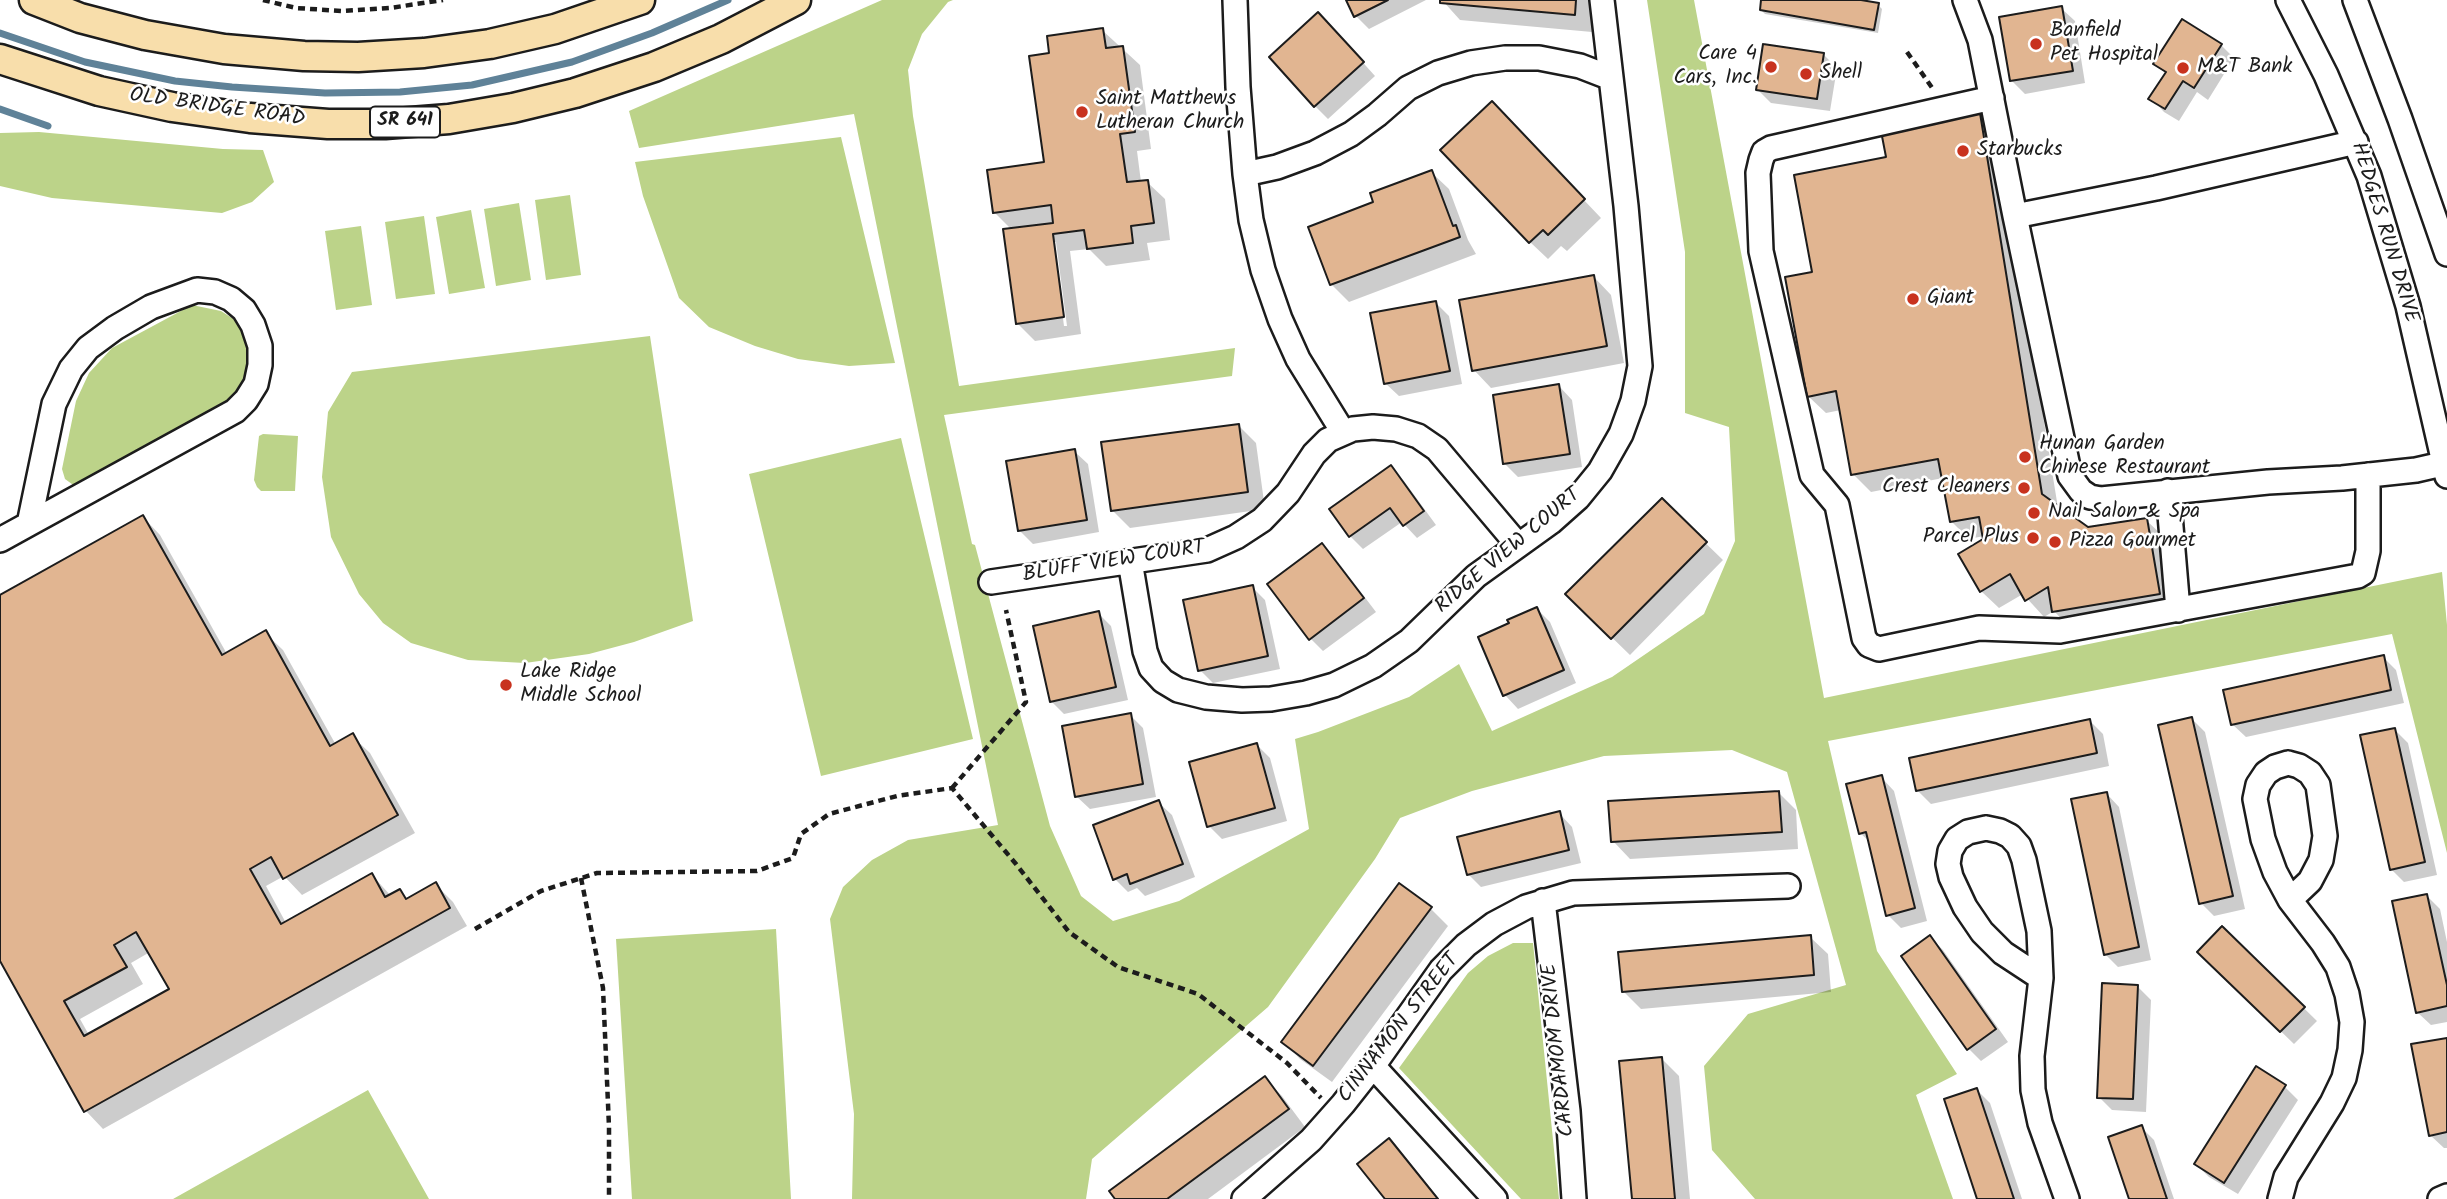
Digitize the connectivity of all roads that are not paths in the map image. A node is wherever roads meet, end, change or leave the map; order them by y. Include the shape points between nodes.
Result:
1 (34, 0) edge
2 (640, 0) edge
3 (796, 0) edge
4 (1235, 0) edge
5 (1602, 0) edge
6 (1965, 0) edge
7 (1984, 0) edge
8 (2288, 0) edge
9 (2355, 0) edge
10 (1980, 40) junction
11 (0, 59) edge
12 (1611, 78) junction
13 (1992, 98) junction
14 (2356, 142) junction
15 (1245, 174) junction
16 (2015, 216) junction
17 (2447, 254) edge
18 (1343, 432) junction
19 (2446, 468) edge
20 (2368, 475) junction
21 (2168, 491) junction
22 (29, 524) junction
23 (0, 540) edge
24 (1518, 545) junction
25 (1130, 561) junction
26 (990, 582) dead end
27 (2178, 610) junction
28 (1788, 886) dead end
29 (2290, 900) junction
30 (1543, 901) junction
31 (2041, 978) junction
32 (1373, 1066) junction
33 (2447, 1196) edge
34 (1244, 1199) edge
35 (1495, 1199) edge
36 (1574, 1199) edge
37 (2067, 1199) edge
38 (2280, 1199) edge
39 (2440, 1199) edge

1 - 2 main road via 145,35 304,56 358,57 490,44 555,29
3 - 11 main road, OLD BRIDGE ROAD / SR 641 via 721,39 575,93 462,117 385,124 250,118 172,107 99,91
4 - 15 street
5 - 12 street, RIDGE VIEW COURT
6 - 10 street
7 - 10 street
8 - 14 street, HEDGES RUN DRIVE
9 - 17 street
10 - 13 street
12 - 15 street via 1539,58 1471,63 1408,88 1351,134 1315,153
12 - 24 street, RIDGE VIEW COURT via 1640,366 1621,434 1600,471 1578,498
13 - 16 street
13 - 27 street via 1770,148 1761,160 1761,251 1812,475 1837,505 1864,638 1879,649 1979,628 2060,631
14 - 16 street
14 - 19 street, HEDGES RUN DRIVE via 2408,306
15 - 18 street via 1257,245 1280,318 1298,359
16 - 21 street via 2074,484 2090,497 2101,499
18 - 24 street, BLUFF VIEW COURT via 1373,427 1418,436 1437,449
18 - 25 street, BLUFF VIEW COURT via 1314,454 1288,493 1262,520 1236,537 1207,550
19 - 20 street
20 - 21 street
20 - 27 street via 2368,551 2363,573
21 - 27 street
22 - 22 street via 235,411 256,384 260,365 260,346 244,310 215,292 190,291 152,307 88,348 71,369 54,404
22 - 23 street
24 - 25 street, RIDGE VIEW COURT via 1476,576 1409,641 1373,666 1306,693 1251,700 1178,690 1151,668
25 - 26 street, BLUFF VIEW COURT
28 - 30 street, CINNAMON STREET via 1573,893
29 - 29 street via 2263,839 2255,799 2266,773 2288,763 2310,773 2318,785 2325,836 2321,860 2310,881
29 - 38 street via 2338,967 2351,1022 2344,1077 2286,1177
30 - 32 street, CINNAMON STREET via 1494,924 1466,945 1441,970
30 - 36 street, CARDAMOM DRIVE
31 - 31 street via 2039,931 2019,846 2000,831 1968,832 1957,839 1948,864 1965,907 2003,954
31 - 37 street via 2033,1090
32 - 34 street, CINNAMON STREET via 1311,1140
32 - 35 street
33 - 39 street

